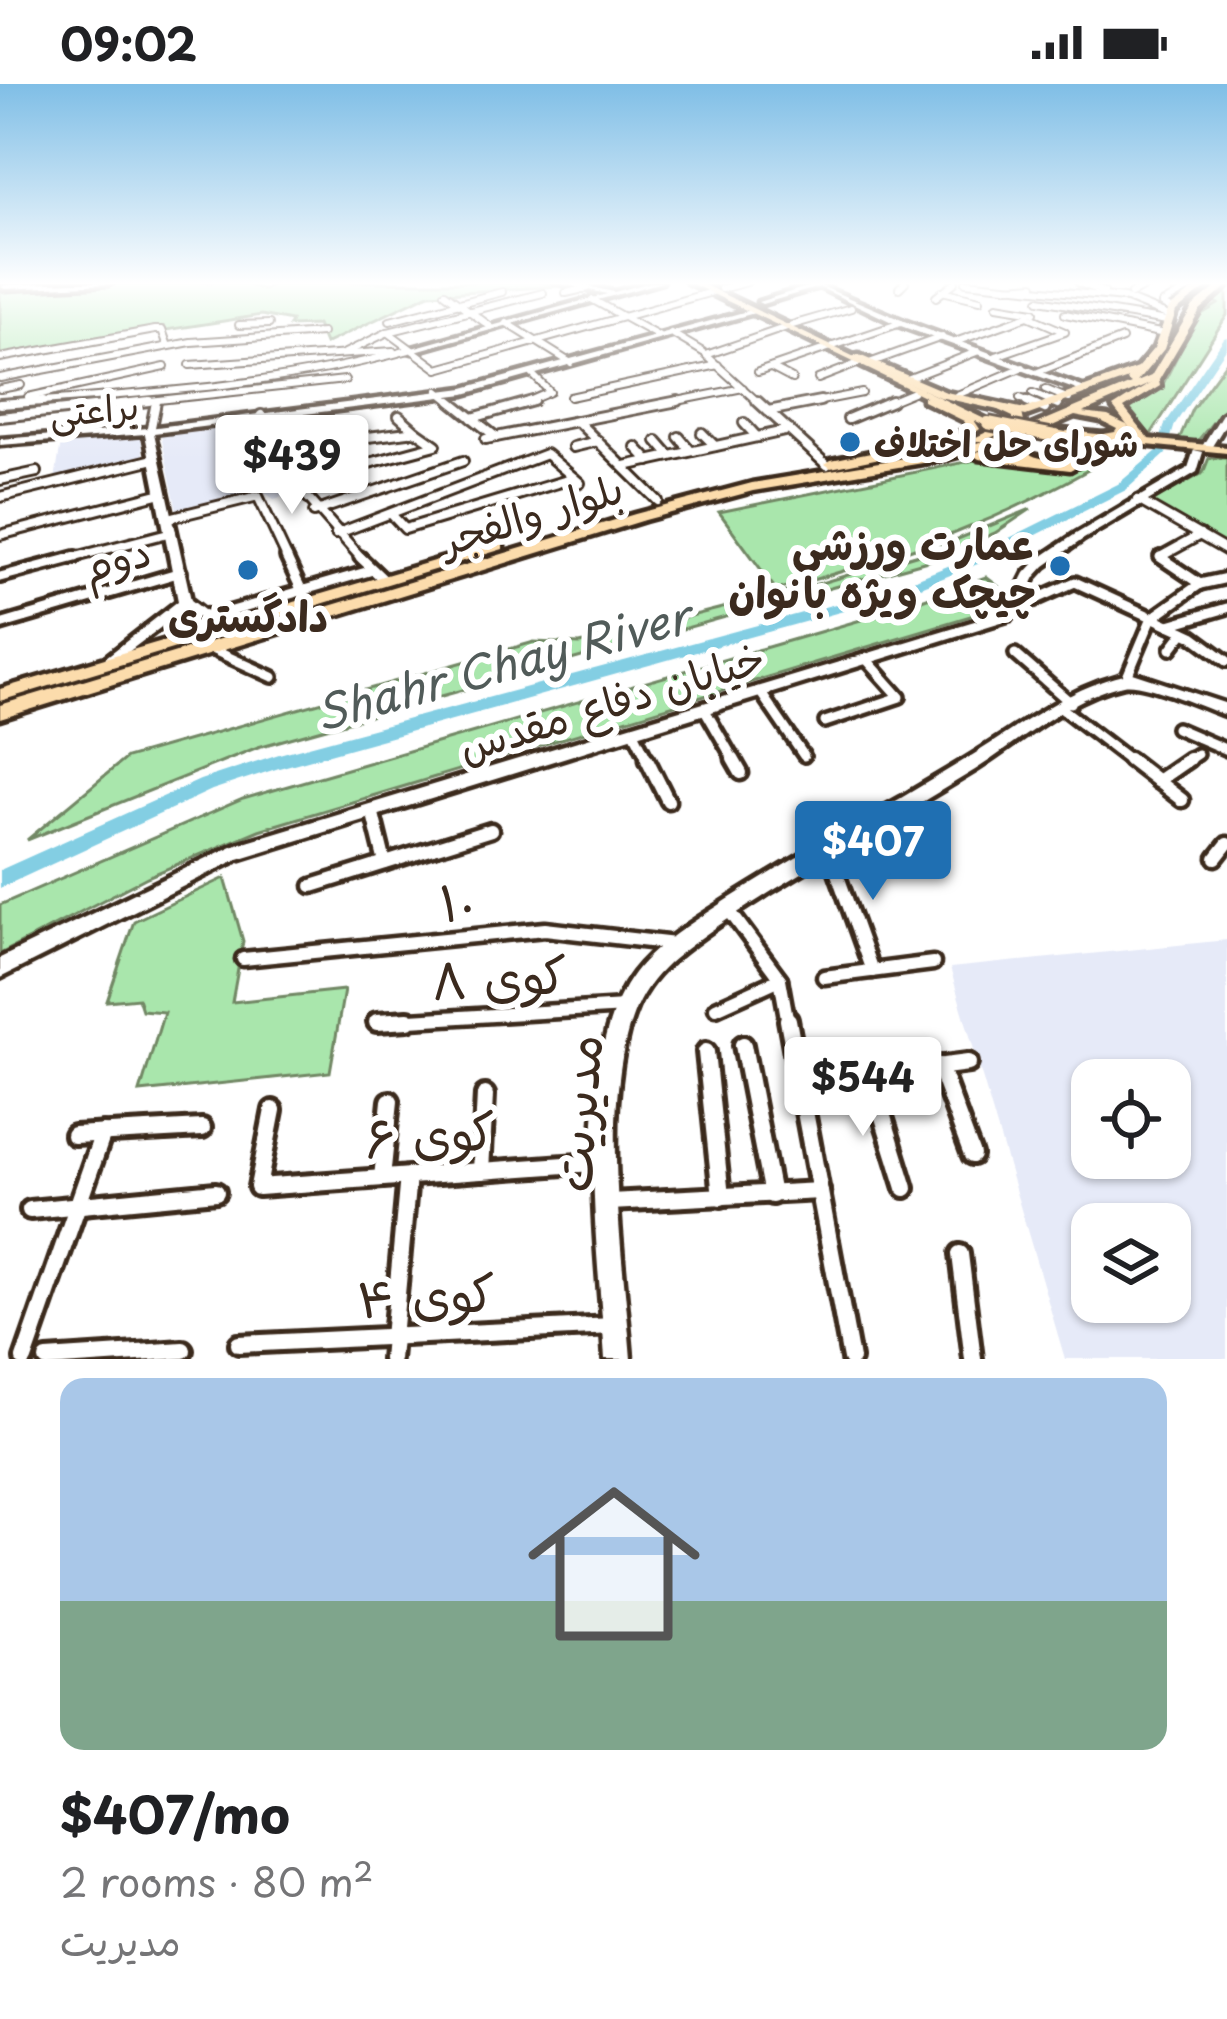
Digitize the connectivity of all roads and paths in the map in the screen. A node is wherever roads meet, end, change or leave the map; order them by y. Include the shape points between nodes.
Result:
1 (95, 342) edge
2 (166, 342) edge
3 (191, 342) junction
4 (197, 342) edge
5 (368, 342) edge
6 (399, 342) edge
7 (439, 342) edge
8 (537, 342) joint
9 (636, 342) edge
10 (686, 342) edge
11 (740, 342) edge
12 (820, 342) edge
13 (847, 342) edge
14 (927, 342) edge
15 (955, 342) edge
16 (1038, 342) edge
17 (1100, 342) edge
18 (1161, 342) edge
19 (1173, 342) edge
20 (168, 346) junction
21 (831, 347) junction
22 (409, 350) junction
23 (979, 351) junction
24 (704, 353) junction
25 (342, 354) junction
26 (114, 356) junction
27 (996, 356) junction
28 (0, 358) edge
29 (332, 359) dead end
30 (862, 361) junction
31 (569, 362) junction
32 (190, 365) junction
33 (718, 365) junction
34 (165, 367) dead end
35 (1023, 367) junction
36 (770, 368) junction
37 (341, 369) junction
38 (758, 372) dead end
39 (1038, 372) junction
40 (1151, 373) junction
41 (21, 374) junction
42 (119, 375) junction
43 (533, 375) junction
44 (190, 377) dead end
45 (0, 378) edge
46 (818, 379) dead end
47 (346, 380) junction
48 (792, 380) dead end
49 (21, 385) junction
50 (910, 386) junction
51 (609, 388) junction
52 (743, 388) junction
53 (0, 389) edge
54 (1046, 389) dead end
55 (1088, 391) junction
56 (157, 393) junction
57 (439, 393) junction
58 (862, 393) dead end
59 (1034, 393) dead end
60 (570, 397) dead end
61 (957, 400) junction
62 (1016, 400) dead end
63 (21, 401) junction
64 (353, 402) junction
65 (0, 404) edge
66 (156, 404) junction
67 (1052, 406) junction
68 (631, 410) junction
69 (768, 411) junction
70 (1084, 413) junction
71 (1227, 414) edge
72 (261, 415) junction
73 (0, 416) edge
74 (400, 416) dead end
75 (472, 418) junction
76 (848, 419) dead end
77 (577, 421) junction
78 (990, 421) junction
79 (744, 423) dead end
80 (150, 429) junction
81 (724, 429) dead end
82 (416, 430) junction
83 (789, 430) junction
84 (702, 433) dead end
85 (1015, 436) junction
86 (1060, 436) junction
87 (679, 437) dead end
88 (757, 437) junction
89 (1103, 438) junction
90 (0, 440) edge
91 (598, 440) junction
92 (657, 441) dead end
93 (736, 441) junction
94 (1128, 444) junction
95 (1146, 444) junction
96 (715, 446) junction
97 (573, 447) dead end
98 (636, 447) dead end
99 (980, 447) junction
100 (272, 449) junction
101 (1197, 449) junction
102 (692, 452) junction
103 (1227, 452) edge
104 (670, 456) junction
105 (154, 459) junction
106 (464, 461) dead end
107 (649, 461) junction
108 (827, 465) junction
109 (625, 466) junction
110 (37, 472) dead end
111 (0, 480) edge
112 (295, 483) junction
113 (162, 493) junction
114 (0, 497) edge
115 (1138, 500) junction
116 (658, 501) junction
117 (314, 512) junction
118 (391, 514) junction
119 (170, 525) junction
120 (336, 534) junction
121 (0, 535) edge
122 (1200, 535) junction
123 (1227, 551) edge
124 (181, 572) junction
125 (378, 575) junction
126 (0, 577) edge
127 (1227, 578) edge
128 (1200, 584) junction
129 (305, 597) junction
130 (185, 602) junction
131 (338, 607) junction
132 (1227, 608) edge
133 (1012, 610) junction
134 (212, 617) junction
135 (1152, 618) junction
136 (240, 621) junction
137 (0, 625) edge
138 (1169, 625) junction
139 (1184, 632) junction
140 (206, 647) junction
141 (1171, 649) dead end
142 (1015, 654) dead end
143 (111, 660) junction
144 (867, 660) junction
145 (1227, 663) edge
146 (1210, 667) dead end
147 (273, 677) dead end
148 (1127, 677) junction
149 (761, 693) junction
150 (0, 694) edge
151 (1067, 706) junction
152 (705, 710) junction
153 (1227, 710) edge
154 (0, 712) edge
155 (825, 722) dead end
156 (1176, 728) dead end
157 (634, 732) junction
158 (1227, 750) edge
159 (1197, 754) dead end
160 (804, 757) dead end
161 (741, 773) dead end
162 (1157, 781) junction
163 (1182, 800) dead end
164 (668, 801) dead end
165 (372, 810) junction
166 (491, 830) dead end
167 (1227, 844) edge
168 (829, 851) junction
169 (1216, 858) dead end
170 (385, 863) junction
171 (312, 886) dead end
172 (730, 913) junction
173 (677, 944) junction
174 (243, 959) dead end
175 (933, 963) dead end
176 (0, 968) edge
177 (872, 971) junction
178 (824, 977) dead end
179 (780, 979) junction
180 (625, 1007) junction
181 (716, 1008) dead end
182 (377, 1022) dead end
183 (743, 1045) dead end
184 (706, 1052) dead end
185 (968, 1063) dead end
186 (939, 1066) junction
187 (870, 1075) junction
188 (797, 1084) junction
189 (484, 1095) dead end
190 (389, 1101) dead end
191 (273, 1110) dead end
192 (202, 1128) dead end
193 (103, 1133) junction
194 (74, 1135) dead end
195 (972, 1155) dead end
196 (609, 1162) junction
197 (481, 1171) junction
198 (408, 1176) junction
199 (382, 1178) junction
200 (905, 1188) dead end
201 (820, 1191) junction
202 (216, 1192) dead end
203 (772, 1195) junction
204 (721, 1197) junction
205 (79, 1202) junction
206 (610, 1202) junction
207 (30, 1210) dead end
208 (960, 1253) dead end
209 (616, 1326) junction
210 (394, 1336) junction
211 (239, 1344) dead end
212 (183, 1350) dead end
213 (24, 1359) edge
214 (46, 1359) edge
215 (392, 1359) edge
216 (618, 1359) edge
217 (851, 1359) edge
218 (973, 1359) edge

1 - 28 street
2 - 20 street
3 - 4 street
3 - 20 street
3 - 32 street
5 - 25 street
6 - 22 street
7 - 22 street
8 - 22 street via 438,369
8 - 31 street
9 - 31 street, براعتی
10 - 24 street
11 - 24 street
12 - 21 main road
13 - 21 street
14 - 30 street
15 - 23 street
16 - 27 street
17 - 39 street
18 - 40 highway
19 - 40 highway
20 - 26 street
21 - 30 main road
21 - 36 street
22 - 25 street
22 - 37 street
23 - 27 street
23 - 50 street
24 - 33 street
25 - 32 street
26 - 41 street
26 - 42 street
27 - 35 street
29 - 37 street
30 - 46 street
30 - 50 highway
30 - 61 main road
30 - 78 main road
31 - 43 street, براعتی
31 - 57 street, براعتی
32 - 44 street
33 - 51 street
33 - 52 street
34 - 42 street
35 - 39 street
35 - 61 street
36 - 38 street
36 - 48 street
37 - 47 street
37 - 56 street
39 - 55 street
40 - 55 highway
40 - 70 highway
40 - 85 highway
40 - 95 main road via 1156,384 1118,407
41 - 45 street
41 - 49 street
42 - 63 street
43 - 57 street, براعتی
43 - 75 street via 547,398
47 - 64 street
47 - 66 street
49 - 53 street
49 - 63 street
50 - 61 highway
50 - 76 street
50 - 108 highway via 974,429
51 - 60 street
51 - 68 street
52 - 68 street
52 - 69 street
54 - 67 street
55 - 67 highway
56 - 63 street
56 - 66 street
57 - 64 street, براعتی
57 - 75 street
58 - 69 street
59 - 67 street
61 - 67 highway
61 - 78 main road
61 - 99 main road via 1020,417
62 - 67 street
63 - 65 street
64 - 72 street, براعتی
64 - 80 street, براعتی
66 - 73 street
66 - 80 street
68 - 77 street
69 - 83 street
70 - 85 highway
70 - 89 highway via 1123,428
71 - 101 street
72 - 80 street, براعتی
72 - 100 street
74 - 82 street
75 - 77 street via 491,438
77 - 91 street
78 - 86 main road, bridge
79 - 88 street
80 - 90 street, براعتی
80 - 105 street
81 - 93 street
82 - 100 street
82 - 112 street via 436,445
83 - 88 street
83 - 108 street
84 - 96 street
85 - 86 main road via 1016,453 1030,460 1068,462 1082,454
85 - 99 highway
85 - 131 highway, بلوار والفجر via 752,488
86 - 89 main road
86 - 94 main road
87 - 102 street
88 - 93 street
89 - 95 main road
91 - 97 street
91 - 109 street
92 - 104 street
93 - 96 street
94 - 95 main road
94 - 99 highway via 1070,466
95 - 101 main road
96 - 102 street
98 - 107 street
99 - 108 highway, بلوار والفجر
99 - 131 highway via 724,504 411,597
100 - 112 street
101 - 103 main road
101 - 115 street via 1193,470
102 - 104 street
104 - 107 street
105 - 113 street
105 - 114 street
106 - 117 street
107 - 109 street
108 - 116 highway, بلوار والفجر
109 - 116 street
110 - 111 street
112 - 117 street
113 - 119 street
113 - 121 street
115 - 122 street
115 - 133 street via 1036,566
116 - 125 highway, بلوار والفجر
117 - 120 street
118 - 118 street via 405,529 577,481 546,454
118 - 120 street
119 - 124 street
119 - 126 street
119 - 129 street via 258,496
120 - 125 street
122 - 123 street
122 - 128 street via 1160,557
124 - 130 street
124 - 137 street, دوم
125 - 129 highway, بلوار والفجر
127 - 128 street
128 - 135 street
129 - 134 street
129 - 136 highway, بلوار والفجر
130 - 134 street
130 - 143 street
131 - 140 highway, بلوار والفجر
132 - 138 street
133 - 135 street via 1076,582
133 - 144 street, خیابان دفاع مقدس
134 - 136 street
135 - 138 street
135 - 148 street
136 - 143 highway, بلوار والفجر
138 - 139 street
139 - 141 street
139 - 145 street
140 - 147 street
140 - 154 highway, بلوار والفجر
142 - 151 street
143 - 150 highway, بلوار والفجر
144 - 149 street, خیابان دفاع مقدس
144 - 155 street via 900,697
145 - 146 street
148 - 151 street, مدیریت
148 - 153 street
149 - 152 street, خیابان دفاع مقدس
149 - 160 street
151 - 162 street
151 - 168 street, مدیریت
152 - 157 street, خیابان دفاع مقدس
152 - 161 street
156 - 158 street
157 - 164 street
157 - 165 street, خیابان دفاع مقدس
159 - 162 street
162 - 163 street
165 - 170 street
165 - 176 street, خیابان دفاع مقدس via 234,854
166 - 170 street
167 - 169 street
168 - 172 street, مدیریت
168 - 177 street
170 - 171 street
172 - 173 street, مدیریت
172 - 179 street
173 - 174 street, ۱۰ via 545,929
173 - 180 street, مدیریت
175 - 177 street
177 - 178 street
179 - 181 street
179 - 188 street
180 - 182 street, کوی ۸
180 - 196 street, مدیریت via 611,1078
183 - 203 street
184 - 204 street
185 - 186 street
186 - 187 street
186 - 195 street
187 - 188 street
187 - 200 street
188 - 201 street
189 - 197 street
190 - 199 street
191 - 199 street, کوی ۶ via 258,1186
192 - 193 street
193 - 194 street
193 - 205 street
196 - 197 street, کوی ۶
196 - 206 street, مدیریت
197 - 198 street, کوی ۶
198 - 199 street, کوی ۶
198 - 210 street
201 - 203 street
201 - 217 street
202 - 205 street
203 - 204 street
204 - 206 street
205 - 207 street
205 - 213 street
206 - 209 street, مدیریت
208 - 218 street
209 - 210 street, کوی ۴
209 - 216 street, مدیریت
210 - 211 street, کوی ۴
210 - 215 street
212 - 214 street

